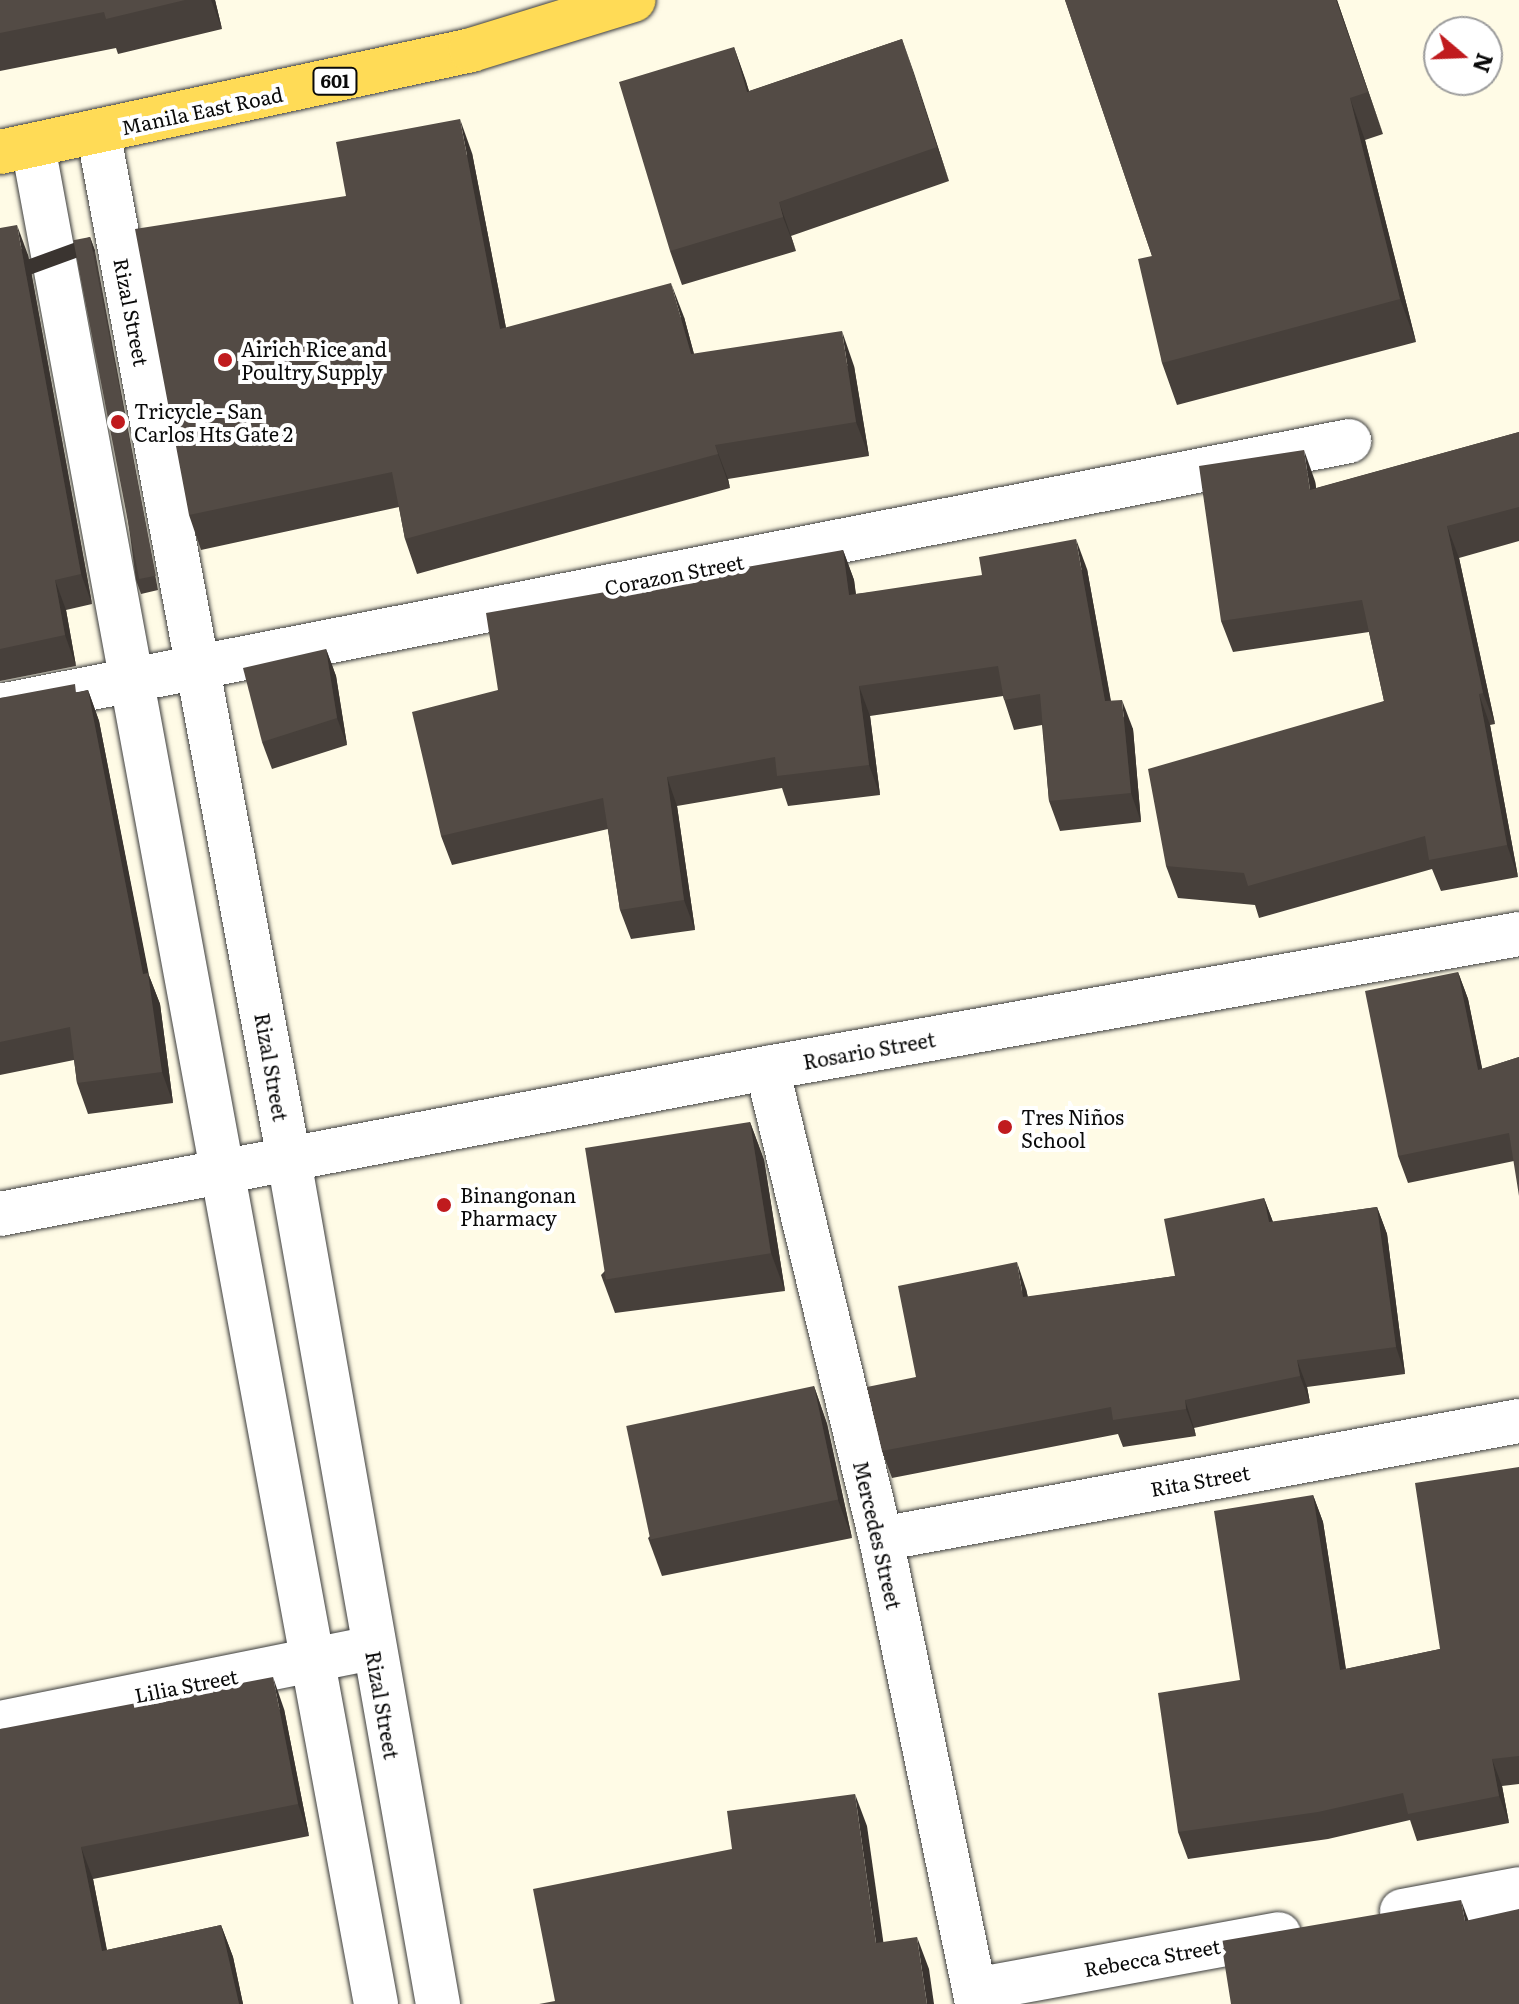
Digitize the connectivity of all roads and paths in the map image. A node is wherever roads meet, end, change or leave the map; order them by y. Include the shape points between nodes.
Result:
1 (634, 0) edge
2 (98, 131) junction
3 (16, 149) edge
4 (1349, 441) dead end
5 (199, 668) junction
6 (135, 680) junction
7 (0, 706) edge
8 (1519, 934) edge
9 (767, 1068) junction
10 (289, 1160) junction
11 (220, 1173) junction
12 (0, 1214) edge
13 (1519, 1421) edge
14 (881, 1539) junction
15 (372, 1648) junction
16 (312, 1660) junction
17 (0, 1723) edge
18 (1519, 1889) edge
19 (1363, 1918) edge
20 (1317, 1927) edge
21 (976, 1997) edge
22 (376, 2004) edge
23 (438, 2004) edge

1 - 2 main road, Manila East Road / 601 via 471,50
2 - 3 main road, Manila East Road / 601
2 - 5 street, Rizal Street
3 - 6 street
4 - 5 street, Corazon Street
5 - 6 street, Corazon Street
5 - 10 street, Rizal Street
6 - 7 street, Corazon Street
6 - 11 street
8 - 9 street, Rosario Street
9 - 10 street, Rosario Street
9 - 14 street, Mercedes Street
10 - 11 street, Rosario Street
10 - 15 street, Rizal Street
11 - 12 street, Rosario Street
11 - 16 street
13 - 14 street, Rita Street
14 - 21 street, Mercedes Street
15 - 16 street, Lilia Street
15 - 23 street, Rizal Street
16 - 17 street, Lilia Street
16 - 22 street
18 - 19 street
20 - 21 street, Rebecca Street

